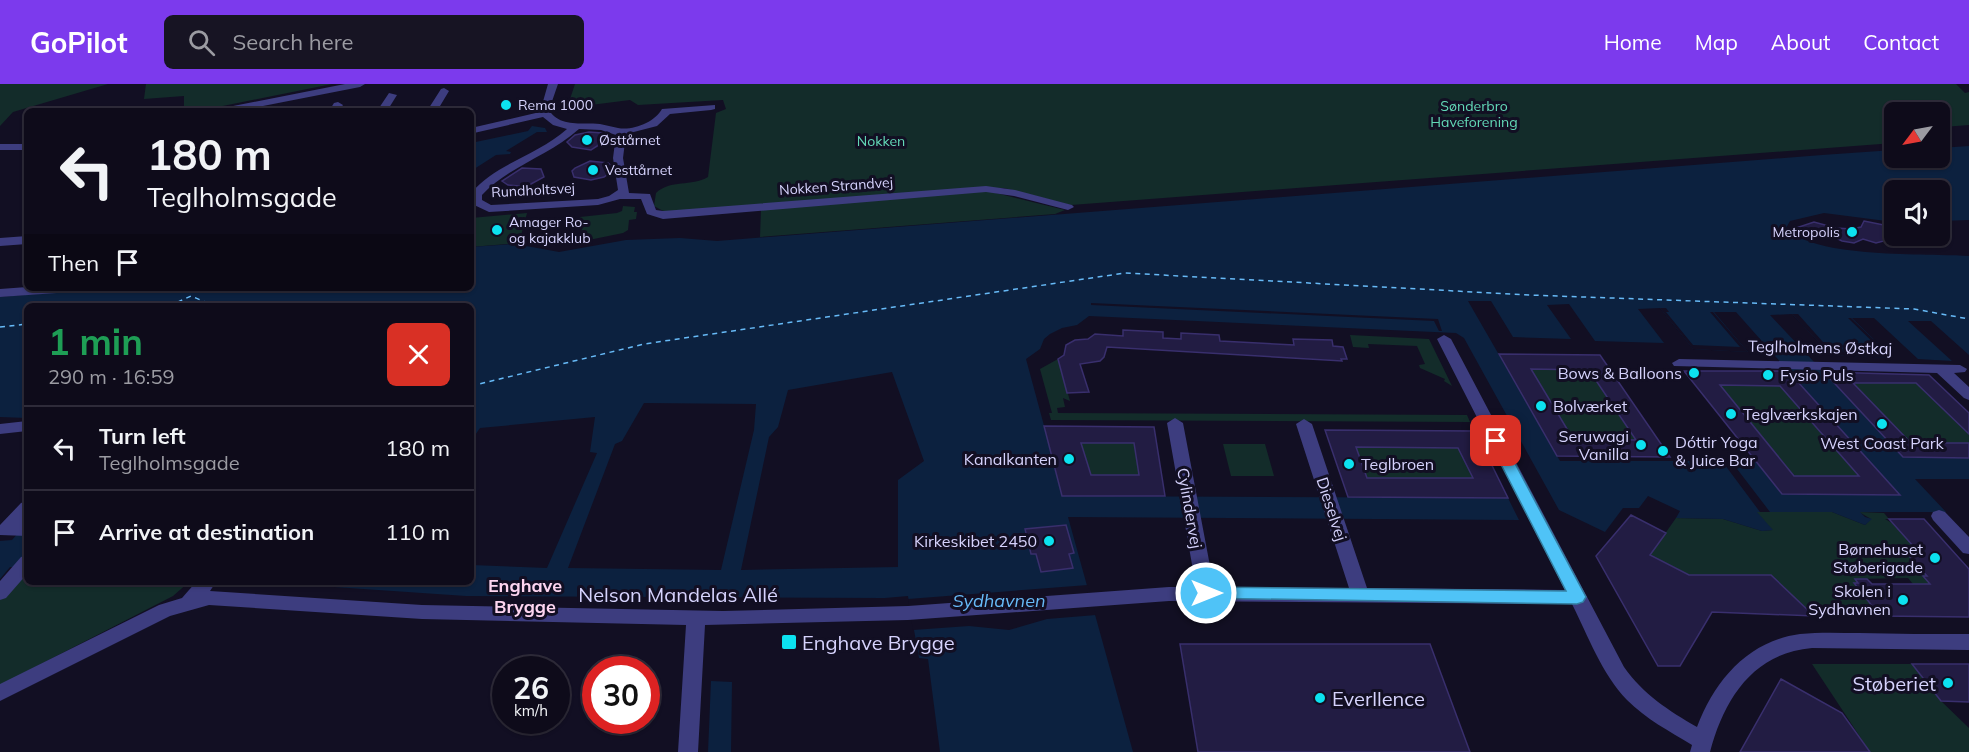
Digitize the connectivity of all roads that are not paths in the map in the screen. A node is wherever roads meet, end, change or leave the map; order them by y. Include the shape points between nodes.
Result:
1 (360, 84) edge
2 (553, 84) edge
3 (444, 91) dead end
4 (392, 95) dead end
5 (287, 97) junction
6 (267, 106) edge
7 (711, 107) dead end
8 (249, 108) edge
9 (278, 108) edge
10 (384, 108) edge
11 (434, 108) edge
12 (545, 114) junction
13 (576, 126) junction
14 (474, 130) dead end
15 (619, 132) junction
16 (0, 147) edge
17 (24, 147) edge
18 (618, 196) junction
19 (1068, 207) dead end
20 (24, 240) edge
21 (0, 242) edge
22 (28, 291) edge
23 (0, 293) edge
24 (1444, 339) dead end
25 (1679, 363) dead end
26 (1939, 367) junction
27 (1960, 369) dead end
28 (1969, 395) edge
29 (1175, 423) dead end
30 (1304, 424) dead end
31 (24, 426) edge
32 (0, 429) edge
33 (24, 512) edge
34 (1939, 516) dead end
35 (13, 530) edge
36 (1969, 549) edge
37 (24, 565) edge
38 (204, 585) edge
39 (0, 593) edge
40 (1206, 593) junction
41 (1360, 595) junction
42 (1577, 597) junction
43 (189, 602) junction
44 (696, 617) junction
45 (1969, 642) edge
46 (0, 693) edge
47 (1701, 746) edge
48 (688, 752) edge

1 - 5 street
2 - 12 street
3 - 11 street
4 - 10 street
5 - 6 street
5 - 9 street
6 - 8 street
7 - 15 street via 666,111 655,124
12 - 13 street via 557,124
12 - 14 street
13 - 15 street via 601,126
13 - 18 street, Rundholtsvej via 560,140 493,177 476,194 476,202 489,209 501,209 598,202
15 - 18 street via 622,137 618,158 624,188
16 - 17 street
18 - 19 street, Nokken Strandvej via 646,196 648,210 663,215 986,189
20 - 21 street
22 - 23 street
24 - 42 street
25 - 26 street, Teglholmens Østkaj
26 - 27 street, Teglholmens Østkaj
26 - 28 street
29 - 40 street, Cylindervej
30 - 41 street, Dieselvej
31 - 32 street
33 - 35 street
34 - 36 street
37 - 39 street
38 - 43 street
40 - 41 street, Nelson Mandelas Allé
40 - 44 street, Nelson Mandelas Allé via 911,613
41 - 42 street, Nelson Mandelas Allé
42 - 47 street via 1628,688
43 - 44 street, Nelson Mandelas Allé via 227,598 422,612
43 - 46 street, Nelson Mandelas Allé via 165,610
44 - 48 street
45 - 47 street via 1808,641 1774,648 1732,682 1713,712

